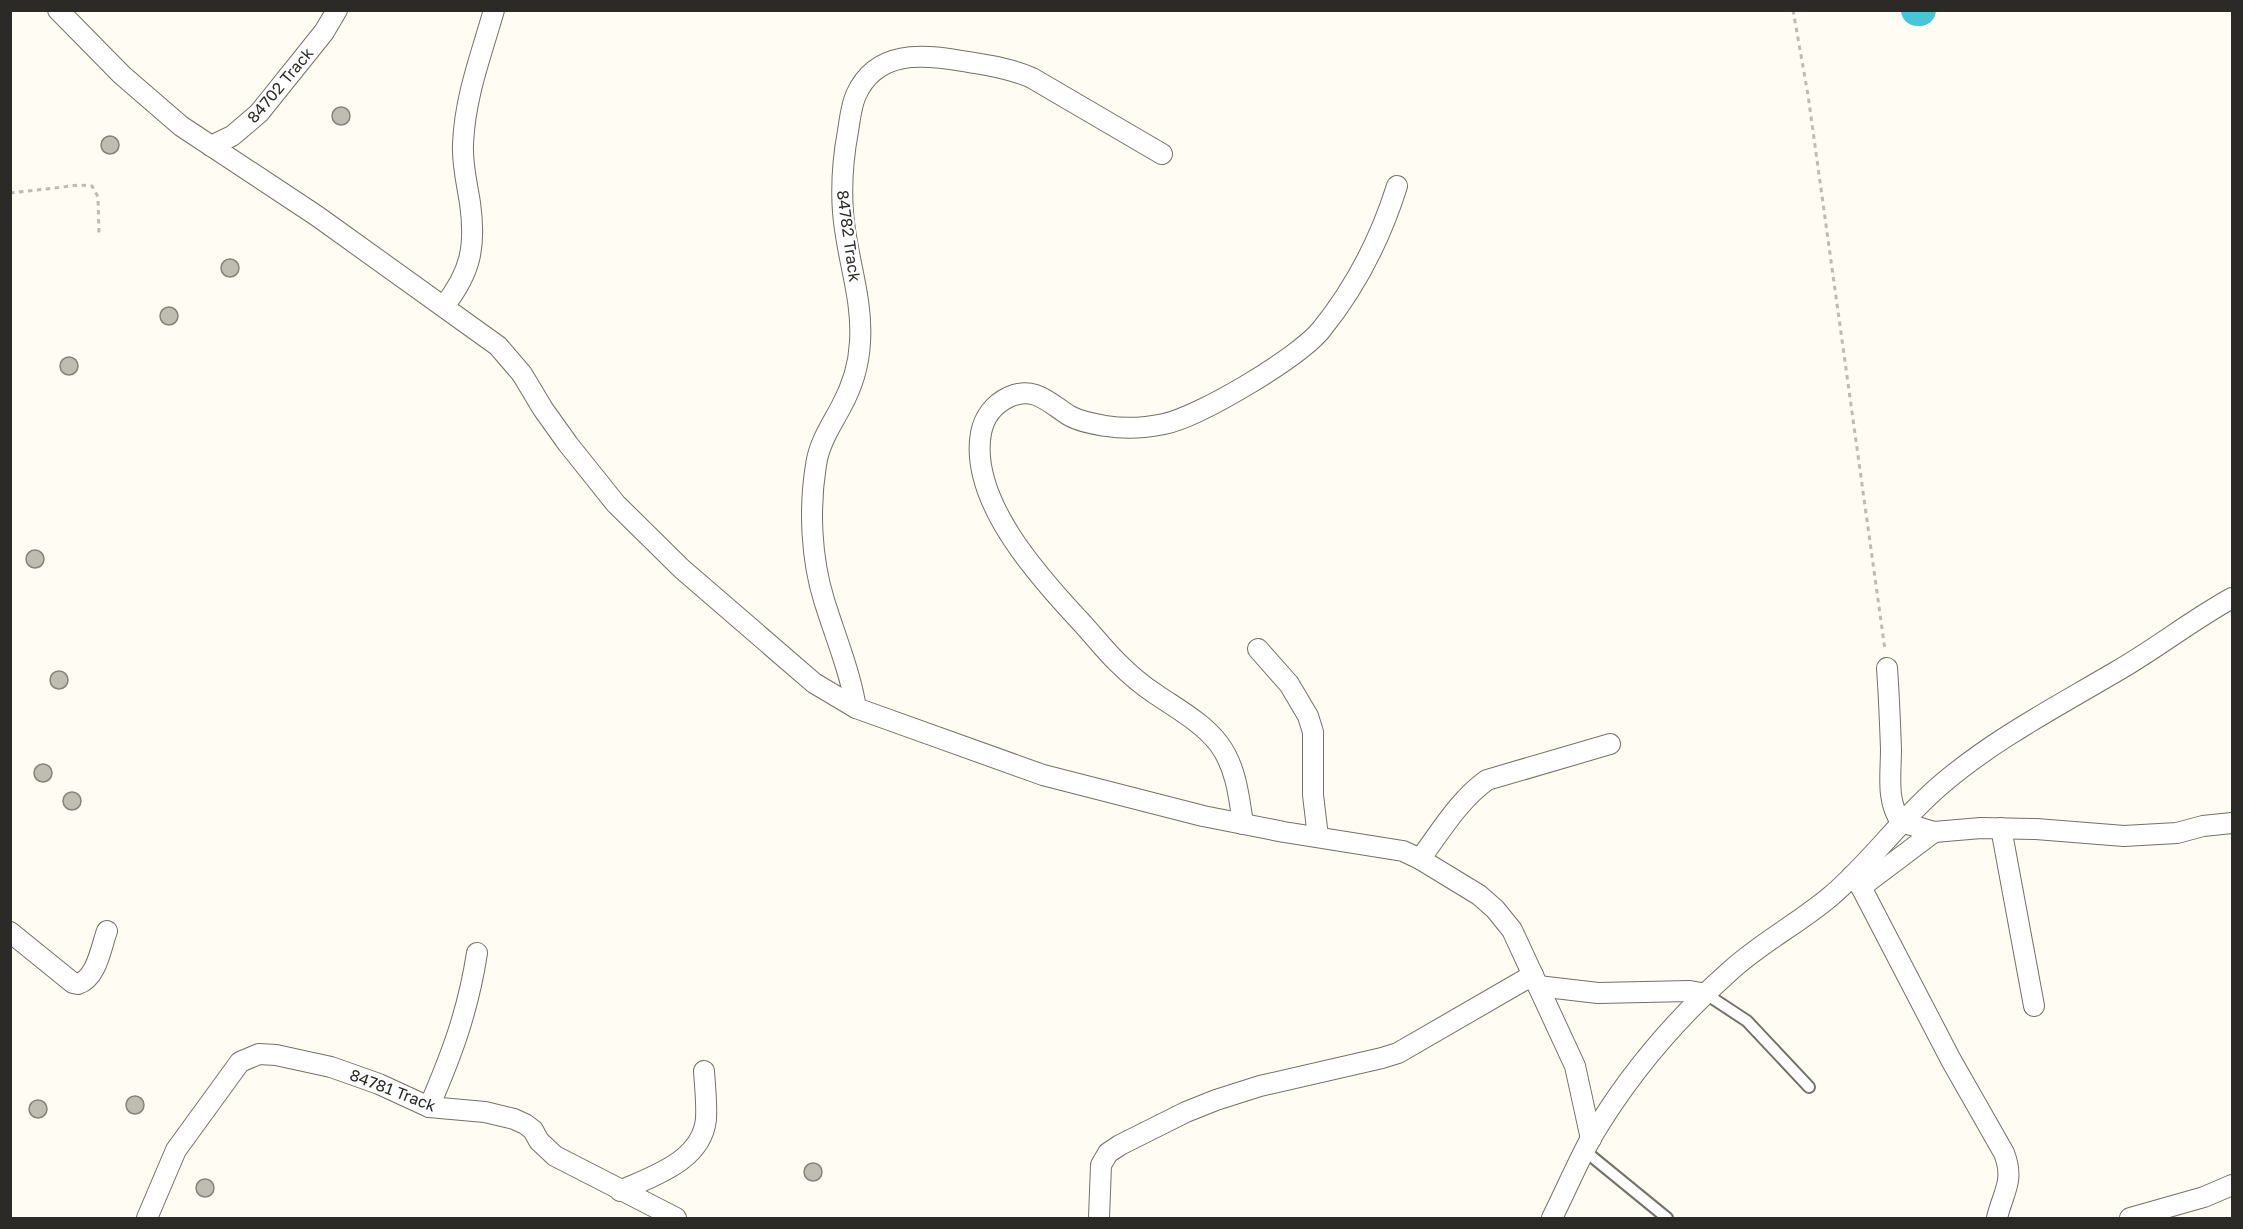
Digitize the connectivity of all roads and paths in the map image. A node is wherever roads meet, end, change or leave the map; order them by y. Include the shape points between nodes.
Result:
1 (58, 10) edge
2 (337, 10) edge
3 (494, 10) edge
4 (1793, 10) edge
5 (211, 146) junction
6 (1162, 154) dead end
7 (1397, 186) dead end
8 (10, 193) edge
9 (99, 235) dead end
10 (444, 306) junction
11 (2232, 598) edge
12 (1258, 649) dead end
13 (1887, 668) joint
14 (856, 708) junction
15 (1610, 744) dead end
16 (1901, 822) junction
17 (2232, 823) edge
18 (1243, 824) junction
19 (2001, 828) junction
20 (1934, 832) junction
21 (1318, 837) junction
22 (1420, 859) junction
23 (1856, 881) junction
24 (107, 931) dead end
25 (10, 932) edge
26 (477, 953) dead end
27 (1535, 980) junction
28 (1706, 994) junction
29 (2034, 1006) dead end
30 (704, 1071) dead end
31 (1809, 1086) dead end
32 (429, 1107) junction
33 (1588, 1145) junction
34 (2232, 1185) edge
35 (620, 1191) junction
36 (147, 1218) edge
37 (676, 1218) edge
38 (1099, 1218) edge
39 (1552, 1218) edge
40 (1667, 1218) edge
41 (1997, 1218) edge
42 (2130, 1218) edge

1 - 5 street via 154,105
2 - 5 street, 84702 Track via 259,113 232,136
3 - 10 street via 473,77 462,145 471,212 471,250 464,278
4 - 13 path
5 - 10 street
6 - 14 street, 84782 Track via 1012,70 931,55 911,56 893,60 875,71 856,96 841,185 860,306 860,342 852,382 821,446 812,512 817,574
7 - 18 street via 1380,234 1320,331 1296,354 1218,401 1185,418 1135,428 1088,422 1072,417 1036,394 1023,393 999,403 982,424 978,456 1000,518 1046,584 1116,661 1218,742 1233,770
8 - 9 path via 92,186 98,197
10 - 14 street via 511,359 568,444 616,504 662,551 814,682
11 - 16 street via 1976,756
12 - 21 street via 1289,684 1308,716 1313,732 1312,795
13 - 16 street via 1891,789
14 - 18 street via 1043,776
15 - 22 street via 1488,780 1458,808
16 - 20 street
16 - 23 street
17 - 19 street via 2124,836
18 - 21 street
19 - 20 street
19 - 29 street
20 - 23 street
21 - 22 street via 1392,848
22 - 27 street via 1495,909 1512,930
23 - 28 street via 1754,950
23 - 41 street via 2004,1153 2009,1165 2008,1184
24 - 25 street via 92,972 78,984
26 - 32 street via 462,1026
27 - 28 street via 1598,993
27 - 33 street via 1575,1066
27 - 38 street via 1398,1053 1216,1100 1120,1145 1101,1165
28 - 31 lane via 1747,1021
28 - 33 street via 1631,1078
30 - 35 street via 706,1120 699,1141 679,1162
32 - 35 street, 84781 Track via 514,1119 533,1130 555,1156
32 - 36 street, 84781 Track via 357,1075 276,1054 248,1057 240,1062 176,1150
33 - 39 street
33 - 40 lane
34 - 42 street
35 - 37 street, 84781 Track

